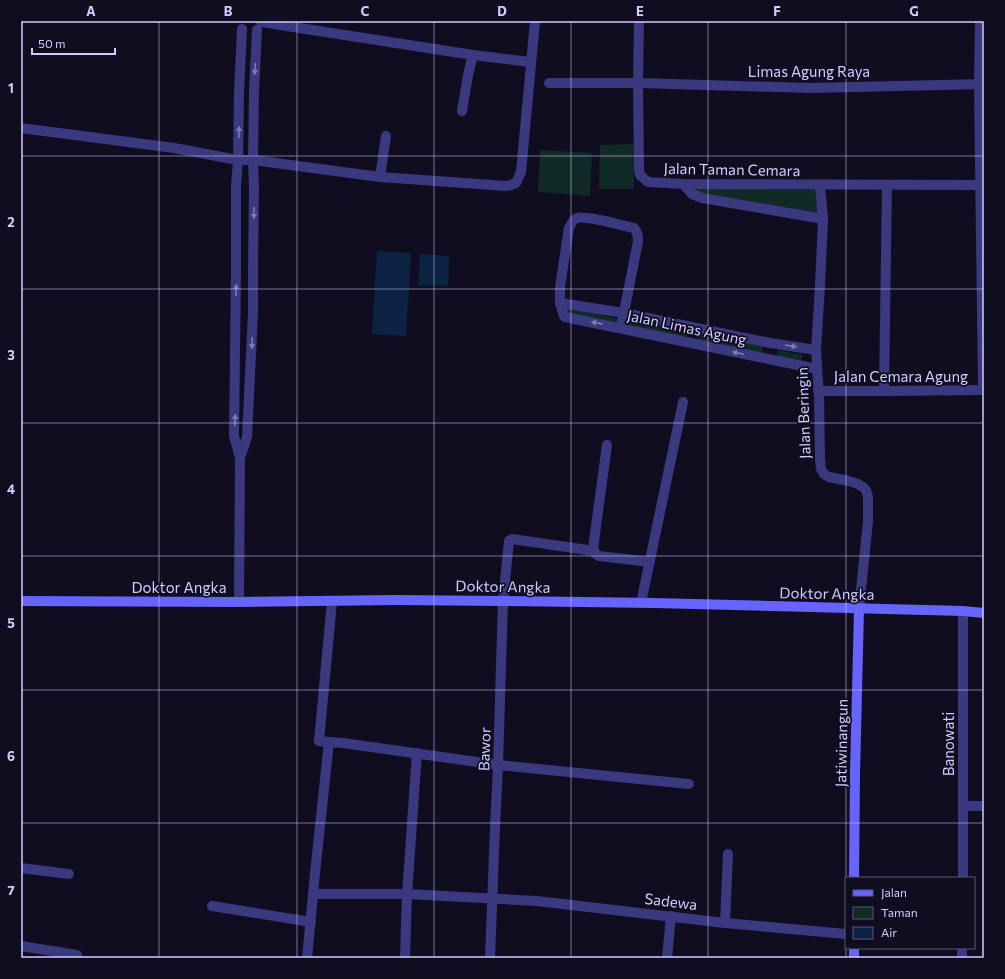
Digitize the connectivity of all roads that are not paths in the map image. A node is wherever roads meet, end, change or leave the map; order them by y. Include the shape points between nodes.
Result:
1 (534, 21) edge
2 (639, 21) edge
3 (980, 21) edge
4 (259, 24) edge
5 (240, 25) edge
6 (473, 55) junction
7 (530, 62) junction
8 (549, 83) dead end
9 (638, 83) junction
10 (982, 84) edge
11 (462, 111) dead end
12 (21, 128) edge
13 (386, 136) dead end
14 (238, 160) junction
15 (252, 160) junction
16 (380, 177) junction
17 (683, 184) junction
18 (820, 185) junction
19 (980, 185) junction
20 (887, 186) junction
21 (236, 187) junction
22 (254, 188) junction
23 (822, 219) junction
24 (253, 268) junction
25 (236, 270) junction
26 (560, 303) junction
27 (236, 313) junction
28 (253, 313) junction
29 (624, 313) junction
30 (621, 328) junction
31 (695, 328) junction
32 (691, 343) junction
33 (770, 343) junction
34 (816, 350) junction
35 (766, 359) junction
36 (817, 369) junction
37 (983, 390) edge
38 (818, 391) junction
39 (884, 392) junction
40 (684, 402) dead end
41 (607, 445) dead end
42 (240, 458) junction
43 (594, 551) junction
44 (650, 562) junction
45 (21, 601) edge
46 (332, 601) junction
47 (503, 601) junction
48 (239, 602) junction
49 (641, 603) junction
50 (859, 608) junction
51 (962, 611) junction
52 (984, 612) edge
53 (329, 742) junction
54 (417, 754) junction
55 (498, 765) junction
56 (689, 784) dead end
57 (963, 806) junction
58 (984, 806) edge
59 (728, 854) dead end
60 (21, 868) edge
61 (69, 874) dead end
62 (854, 877) edge
63 (962, 877) edge
64 (313, 894) junction
65 (407, 894) junction
66 (492, 899) junction
67 (212, 906) dead end
68 (671, 916) junction
69 (311, 922) junction
70 (725, 923) junction
71 (845, 934) edge
72 (21, 946) edge
73 (77, 955) dead end
74 (307, 958) edge
75 (405, 958) edge
76 (490, 958) edge
77 (667, 958) edge

1 - 7 street
2 - 9 street, Jalan Taman Cemara
3 - 10 street
4 - 5 street via 249,32
4 - 6 street
4 -> 15 street
14 -> 5 street
6 - 7 street
6 - 11 street
7 - 16 street via 520,172 516,183 506,186
8 - 9 street, Limas Agung Raya
9 - 10 street, Limas Agung Raya via 811,88
9 - 17 street, Jalan Taman Cemara via 640,175 648,182
10 - 19 street
12 - 14 street via 174,148
13 - 16 street
14 - 15 street
14 - 21 street
15 - 16 street
15 - 22 street
17 - 18 street, Jalan Taman Cemara
17 - 23 street via 692,194 702,198
18 - 20 street, Jalan Taman Cemara
18 - 23 street, Jalan Beringin
19 - 20 street, Jalan Taman Cemara
19 - 37 street
20 - 39 street
21 - 22 street
21 - 25 street
22 -> 24 street
23 - 34 street, Jalan Beringin
24 - 25 street
24 - 28 street
27 -> 25 street
26 - 29 street, Jalan Limas Agung
26 - 29 street, Jalan Limas Agung via 569,228 577,218 589,218 634,228 637,231 638,241
30 -> 26 street, Jalan Limas Agung via 566,318
27 - 28 street
42 -> 27 street via 234,436
28 -> 42 street via 247,437
29 - 30 street
29 - 31 street, Jalan Limas Agung
30 - 32 street, Jalan Limas Agung
31 - 32 street
31 - 33 street, Jalan Limas Agung
35 -> 32 street, Jalan Limas Agung
33 -> 34 street, Jalan Limas Agung
33 - 35 street
34 - 36 street, Jalan Beringin
35 - 36 street, Jalan Limas Agung
36 - 38 street, Jalan Beringin
37 - 39 street, Jalan Cemara Agung
38 - 39 street, Jalan Cemara Agung
38 - 50 street, Jalan Beringin via 821,469 829,477 863,486 868,497
40 - 44 street
41 - 43 street
42 - 48 street
43 - 44 street via 600,556
43 - 47 street, Bawor via 510,540
44 - 49 street
45 - 48 street, Doktor Angka
46 - 47 street, Doktor Angka
46 - 48 street, Doktor Angka
46 - 53 street via 319,741
47 - 49 street, Doktor Angka
47 - 55 street, Bawor
49 - 50 street, Doktor Angka
50 - 51 street, Doktor Angka
50 - 62 street, Jatiwinangun
51 - 52 street, Doktor Angka
51 - 57 street, Banowati
53 - 54 street
53 - 64 street
54 - 55 street
54 - 65 street
55 - 56 street
55 - 66 street, Bawor
57 - 58 street
57 - 63 street, Banowati
59 - 70 street
60 - 61 street
64 - 65 street, Sadewa
64 - 69 street
65 - 66 street, Sadewa
65 - 75 street
66 - 68 street, Sadewa via 537,901
66 - 76 street, Bawor
67 - 69 street
68 - 70 street, Sadewa
68 - 77 street
69 - 74 street
70 - 71 street, Sadewa
72 - 73 street

